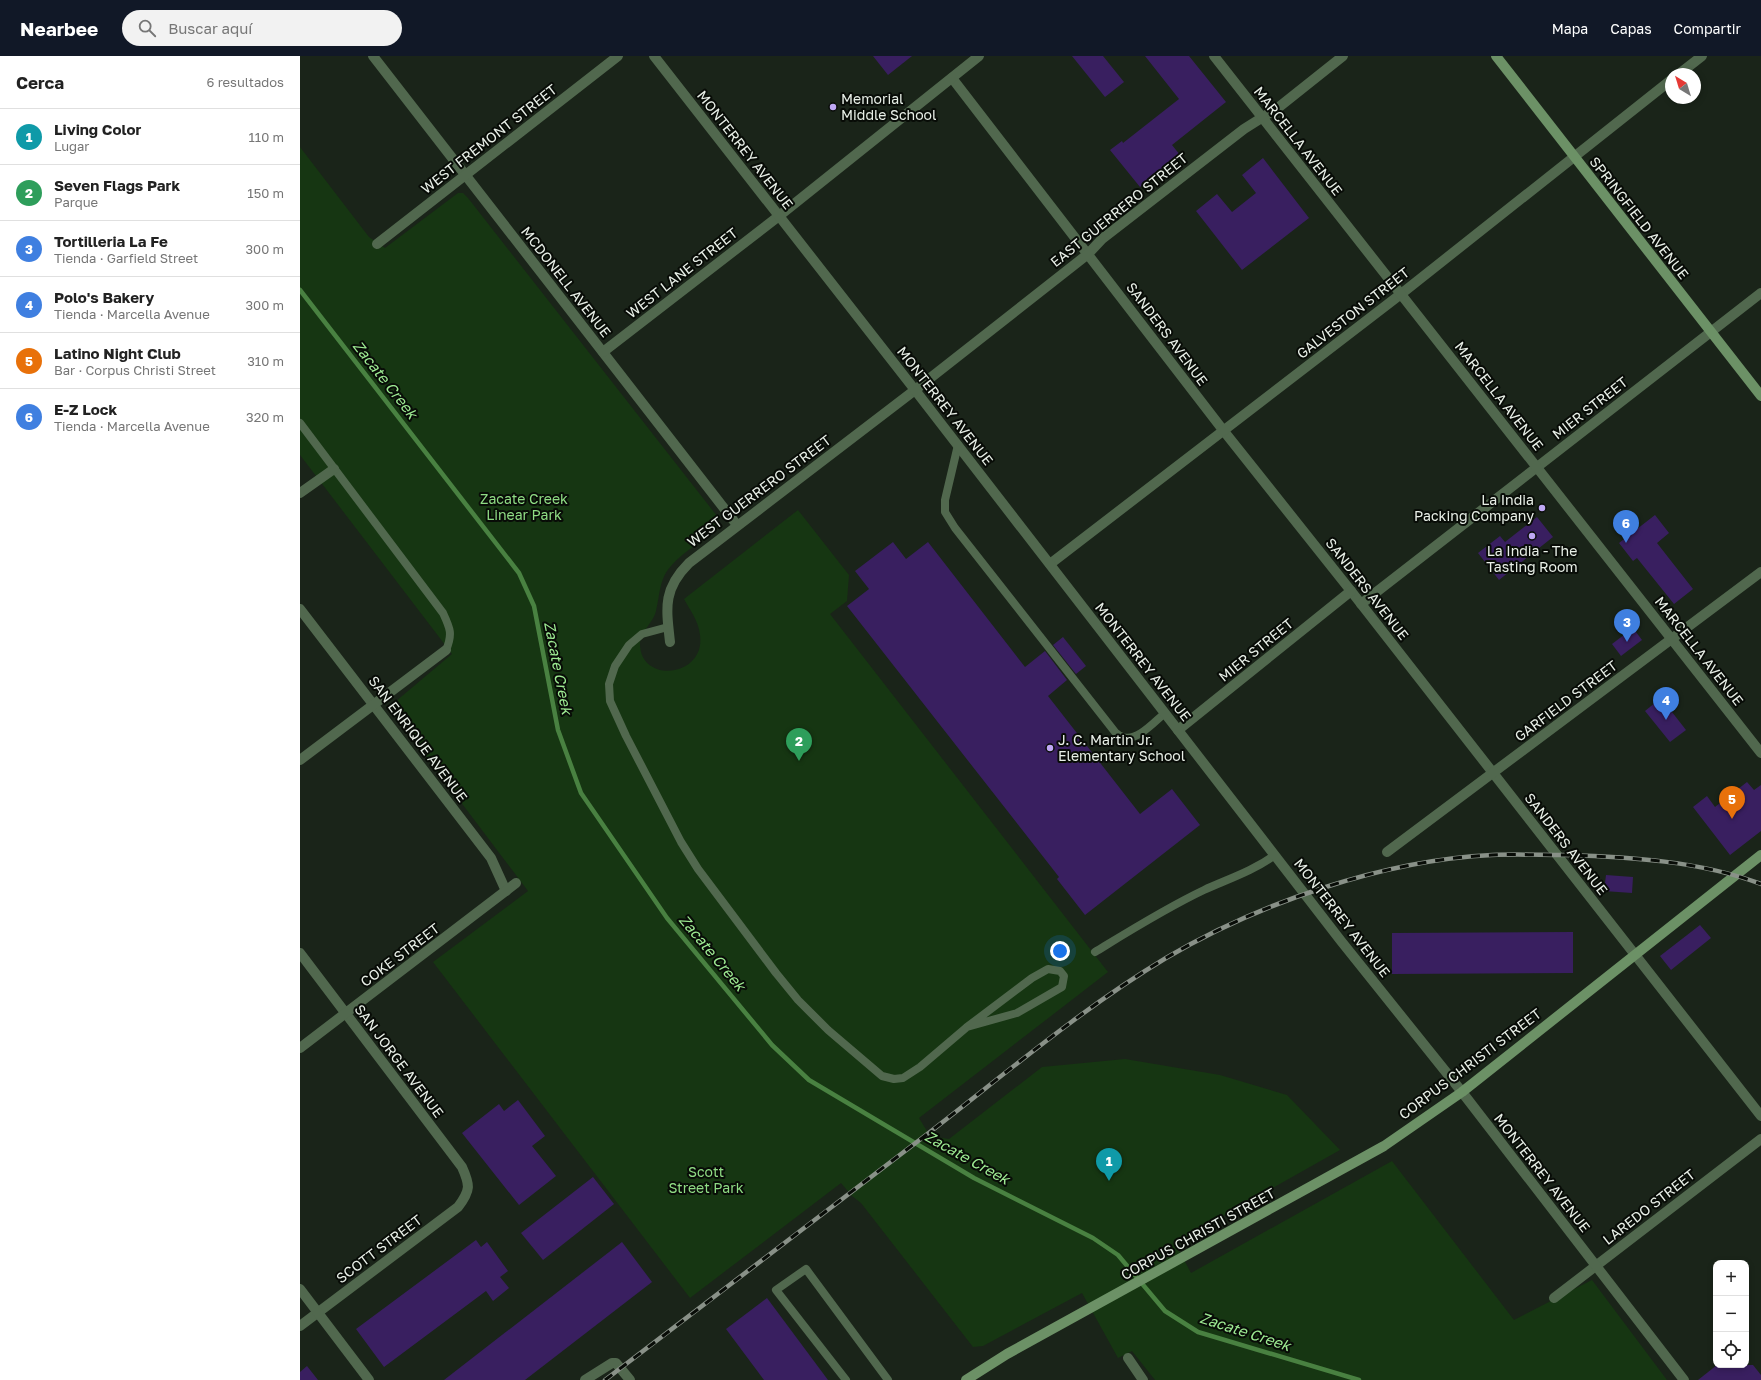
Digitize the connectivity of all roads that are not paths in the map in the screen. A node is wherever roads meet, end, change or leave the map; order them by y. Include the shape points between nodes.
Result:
1 (373, 56) edge
2 (618, 56) edge
3 (654, 56) edge
4 (980, 56) edge
5 (1214, 56) edge
6 (1343, 56) edge
7 (1496, 56) edge
8 (1702, 56) edge
9 (1687, 68) edge
10 (952, 78) junction
11 (1665, 85) edge
12 (1261, 118) junction
13 (1574, 156) junction
14 (465, 175) junction
15 (778, 216) junction
16 (377, 244) dead end
17 (1088, 254) junction
18 (1761, 293) edge
19 (1401, 294) junction
20 (1711, 332) junction
21 (603, 352) junction
22 (915, 390) junction
23 (1761, 396) edge
24 (300, 423) edge
25 (1223, 430) junction
26 (958, 445) junction
27 (1537, 467) junction
28 (334, 469) junction
29 (300, 493) edge
30 (737, 525) junction
31 (1050, 564) junction
32 (1761, 572) edge
33 (1351, 591) junction
34 (1361, 604) junction
35 (300, 609) edge
36 (668, 627) junction
37 (1672, 640) junction
38 (670, 642) dead end
39 (446, 650) joint
40 (374, 704) junction
41 (1165, 713) junction
42 (1178, 730) junction
43 (1761, 753) edge
44 (300, 760) edge
45 (1492, 773) junction
46 (1387, 852) dead end
47 (1275, 855) junction
48 (1761, 855) edge
49 (516, 883) dead end
50 (506, 891) junction
51 (1095, 952) dead end
52 (300, 953) edge
53 (1634, 954) junction
54 (346, 1013) junction
55 (967, 1028) junction
56 (300, 1048) edge
57 (1462, 1092) junction
58 (1761, 1116) edge
59 (1761, 1139) edge
60 (469, 1189) joint
61 (1596, 1266) junction
62 (300, 1289) edge
63 (1554, 1298) dead end
64 (318, 1313) junction
65 (300, 1326) edge
66 (1128, 1358) dead end
67 (369, 1380) edge
68 (585, 1380) edge
69 (630, 1380) edge
70 (846, 1380) edge
71 (888, 1380) edge
72 (966, 1380) edge
73 (1143, 1380) edge
74 (1684, 1380) edge

1 - 14 street, MCDONELL AVENUE
2 - 14 street, WEST FREMONT STREET
3 - 15 street, MONTERREY AVENUE
4 - 10 street, WEST LANE STREET
5 - 12 street, MARCELLA AVENUE
6 - 12 street, EAST GUERRERO STREET
7 - 13 main road, SPRINGFIELD AVENUE
8 - 9 street
10 - 15 street, WEST LANE STREET
10 - 17 street, SANDERS AVENUE
11 - 13 street, GALVESTON STREET
12 - 17 street, EAST GUERRERO STREET via 1102,239
12 - 19 street, MARCELLA AVENUE
13 - 19 street, GALVESTON STREET
13 - 20 main road, SPRINGFIELD AVENUE
14 - 16 street, WEST FREMONT STREET
14 - 21 street, MCDONELL AVENUE
15 - 21 street, WEST LANE STREET
15 - 22 street, MONTERREY AVENUE
17 - 22 street, EAST GUERRERO STREET
17 - 25 street, SANDERS AVENUE
18 - 20 street, MIER STREET
19 - 25 street, GALVESTON STREET
19 - 27 street, MARCELLA AVENUE
20 - 23 main road, SPRINGFIELD AVENUE
20 - 27 street, MIER STREET
21 - 30 street, MCDONELL AVENUE
22 - 26 street, MONTERREY AVENUE
22 - 30 street, WEST GUERRERO STREET
24 - 28 lane
25 - 31 street, GALVESTON STREET
25 - 33 street, SANDERS AVENUE
26 - 31 street, MONTERREY AVENUE
26 - 41 lane via 944,512 955,528 1115,732 1123,738 1132,738
27 - 34 street, MIER STREET
27 - 37 street, MARCELLA AVENUE
28 - 29 street
28 - 39 lane via 443,613 449,625 451,638
30 - 36 street, WEST GUERRERO STREET via 677,574 670,588
31 - 41 street, MONTERREY AVENUE
32 - 37 street, GARFIELD STREET
33 - 34 street, SANDERS AVENUE
33 - 42 street, MIER STREET
34 - 45 street, SANDERS AVENUE
35 - 40 street, SAN ENRIQUE AVENUE
36 - 38 street, WEST GUERRERO STREET
36 - 55 lane via 642,634 629,645 615,666 609,684 610,701 681,842 718,896 798,1000 828,1030 882,1076 903,1078
37 - 43 street, MARCELLA AVENUE
37 - 45 street, GARFIELD STREET
39 - 40 street
40 - 44 street
40 - 50 street, SAN ENRIQUE AVENUE via 491,858
41 - 42 street, MONTERREY AVENUE
42 - 47 street, MONTERREY AVENUE
45 - 46 street, GARFIELD STREET
45 - 53 street, SANDERS AVENUE
47 - 51 lane via 1257,868 1204,890 1152,917
47 - 57 street, MONTERREY AVENUE
48 - 53 main road, CORPUS CHRISTI STREET
49 - 50 street, COKE STREET
50 - 54 street, COKE STREET
52 - 54 street, SAN JORGE AVENUE
53 - 57 main road, CORPUS CHRISTI STREET
53 - 58 street, SANDERS AVENUE
54 - 56 street, COKE STREET
54 - 60 street, SAN JORGE AVENUE via 462,1167
55 - 55 lane via 1032,978 1048,969 1060,971 1064,976 1062,986 1017,1012
57 - 61 street, MONTERREY AVENUE
57 - 72 main road, CORPUS CHRISTI STREET via 1384,1146 1007,1354
59 - 61 street, LAREDO STREET
60 - 64 street, SCOTT STREET via 458,1207
61 - 63 street, LAREDO STREET
61 - 74 street, MONTERREY AVENUE
62 - 64 street
64 - 65 street, SCOTT STREET
64 - 67 street
66 - 73 street
68 - 69 street via 608,1364 616,1363
70 - 71 lane via 776,1290 806,1268

